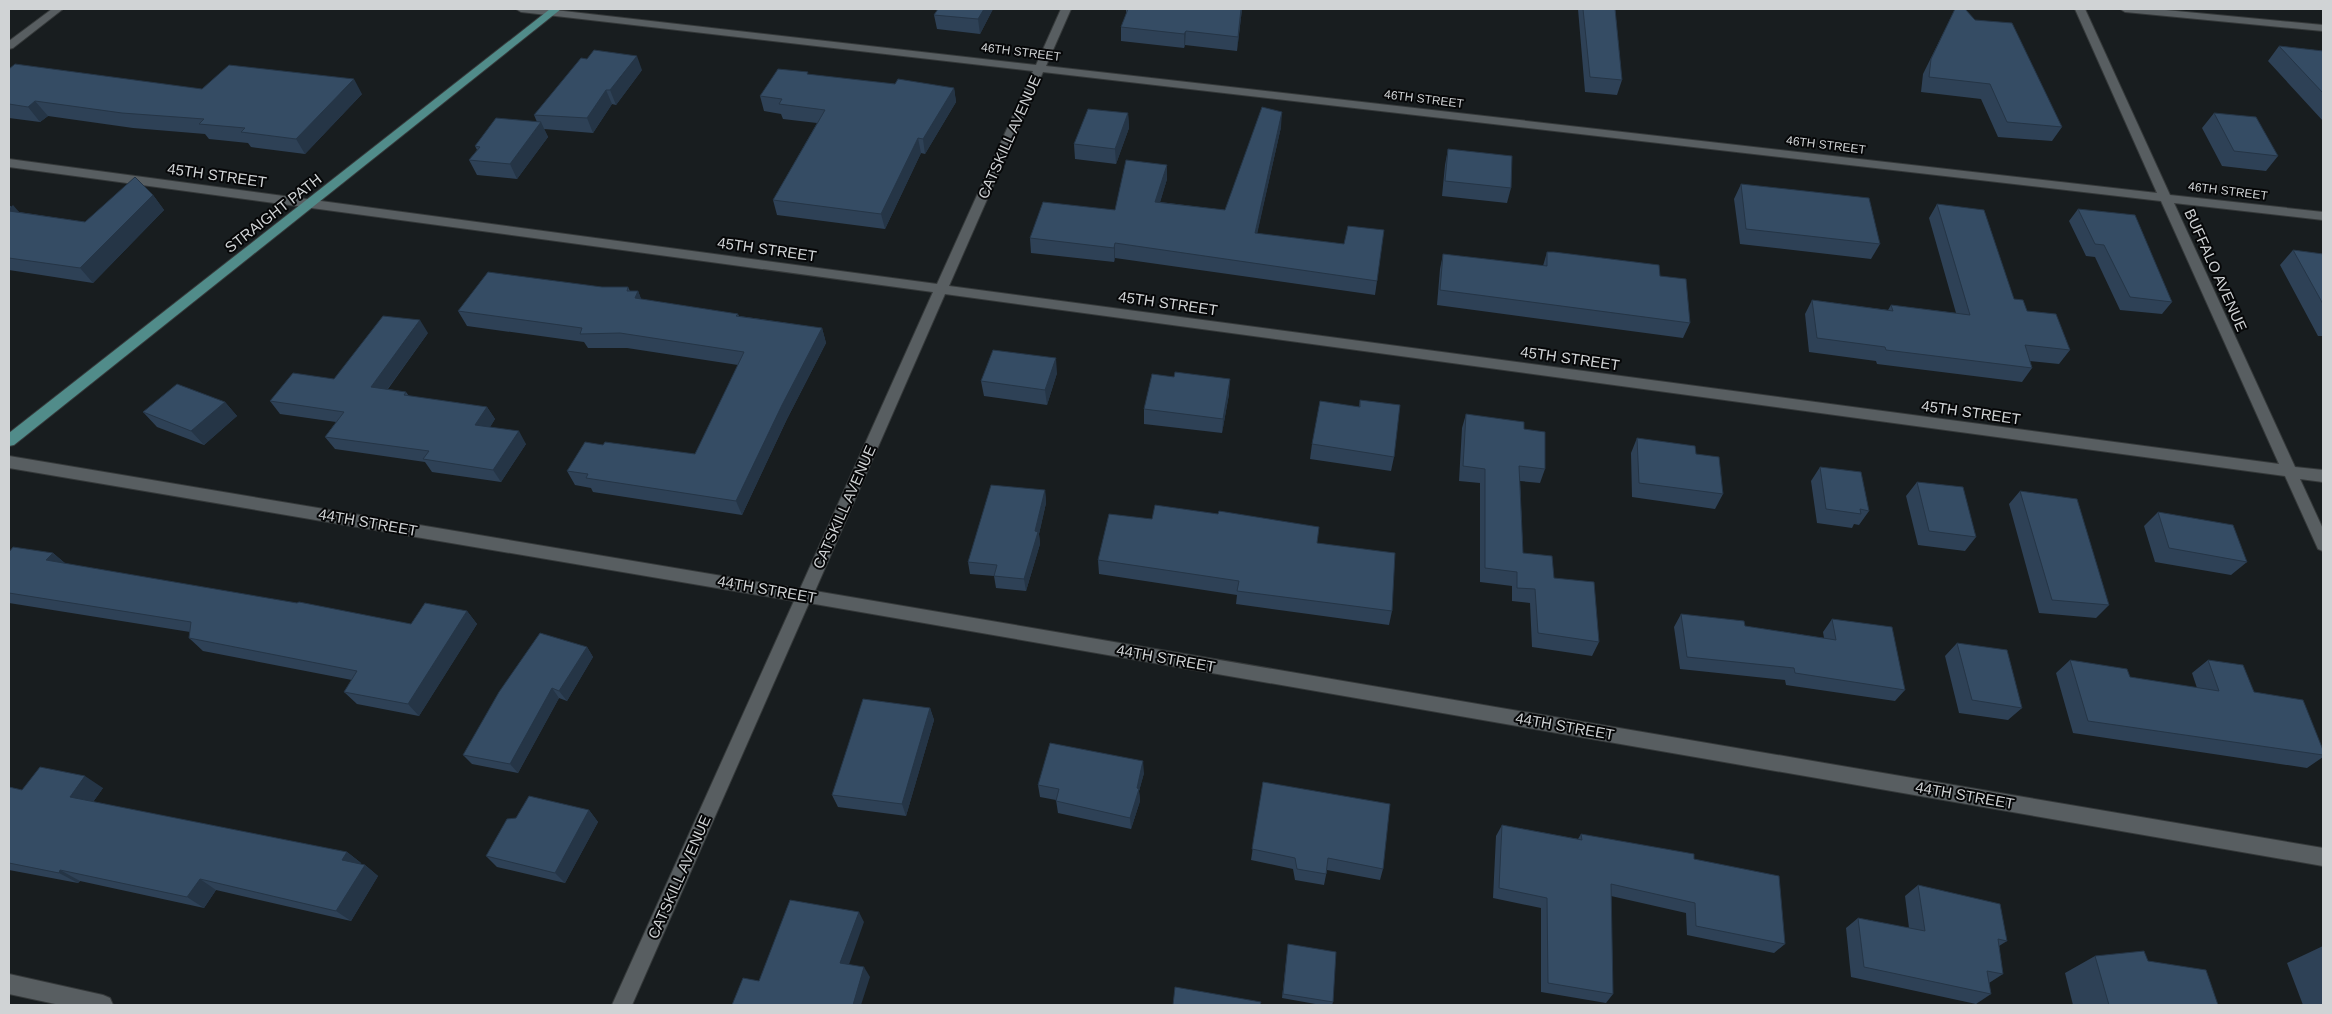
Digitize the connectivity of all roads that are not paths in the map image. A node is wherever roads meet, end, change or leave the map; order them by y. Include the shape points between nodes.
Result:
1 (58, 9) edge
2 (521, 9) edge
3 (1066, 9) edge
4 (2080, 9) edge
5 (2125, 9) edge
6 (553, 10) edge
7 (2323, 28) edge
8 (9, 46) edge
9 (1040, 68) junction
10 (9, 163) edge
11 (2166, 198) junction
12 (312, 204) junction
13 (2323, 216) edge
14 (941, 289) junction
15 (9, 441) edge
16 (9, 462) edge
17 (2290, 472) junction
18 (2323, 476) edge
19 (2323, 545) edge
20 (805, 596) junction
21 (2323, 857) edge
22 (9, 984) edge
23 (103, 1005) edge
24 (622, 1005) edge

1 - 8 street
2 - 6 street, 46TH STREET
3 - 9 street, CATSKILL AVENUE
4 - 11 street, BUFFALO AVENUE
5 - 7 street
6 - 9 street, 46TH STREET
6 - 12 main road, STRAIGHT PATH
9 - 11 street, 46TH STREET
9 - 14 street, CATSKILL AVENUE
10 - 12 street, 45TH STREET
11 - 13 street, 46TH STREET
11 - 17 street, BUFFALO AVENUE
12 - 14 street, 45TH STREET
12 - 15 main road, STRAIGHT PATH
14 - 17 street, 45TH STREET
14 - 20 street, CATSKILL AVENUE
16 - 20 street, 44TH STREET
17 - 18 street, 45TH STREET
17 - 19 street, BUFFALO AVENUE
20 - 21 street, 44TH STREET
20 - 24 street, CATSKILL AVENUE
22 - 23 street

